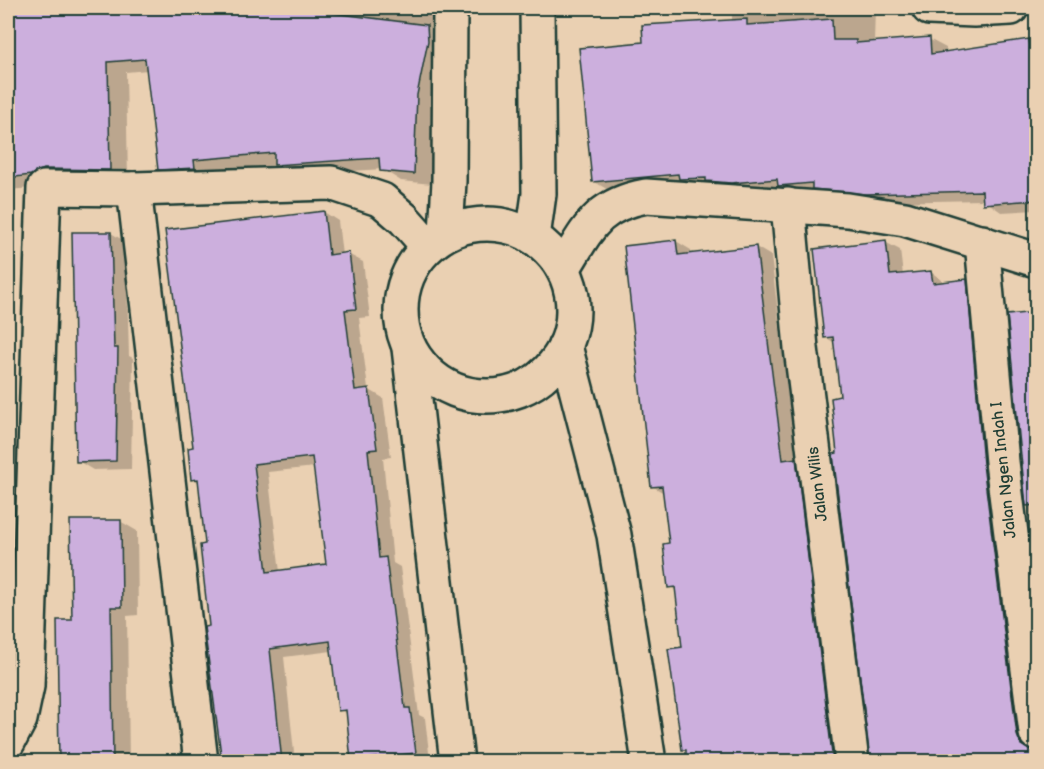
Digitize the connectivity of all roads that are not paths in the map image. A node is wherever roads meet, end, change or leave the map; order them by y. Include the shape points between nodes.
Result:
1 (450, 8) edge
2 (537, 8) edge
3 (929, 8) edge
4 (1011, 8) edge
5 (134, 189) junction
6 (788, 205) junction
7 (533, 237) junction
8 (437, 240) junction
9 (982, 242) junction
10 (1036, 260) edge
11 (562, 269) junction
12 (565, 346) junction
13 (409, 348) junction
14 (1036, 733) edge
15 (8, 742) edge
16 (201, 762) edge
17 (457, 762) edge
18 (650, 762) edge
19 (852, 762) edge

1 - 8 street via 449,181
2 - 7 street via 539,194
3 - 4 street
5 - 8 street via 331,183 382,200
5 - 15 street via 44,188 27,686 20,719
5 - 16 street
6 - 9 street via 906,219
6 - 11 street via 687,197 623,200 594,220
6 - 19 street, Jalan Wilis via 801,348
7 - 8 street via 505,225 475,224
7 - 11 street
8 - 13 street via 411,269 402,294 402,322
9 - 10 street
9 - 14 street, Jalan Ngen Indah I via 1002,462
11 - 12 street via 572,294 573,321
12 - 13 street via 550,370 528,386 502,396 474,396 448,387 426,371
12 - 18 street via 614,535
13 - 17 street

